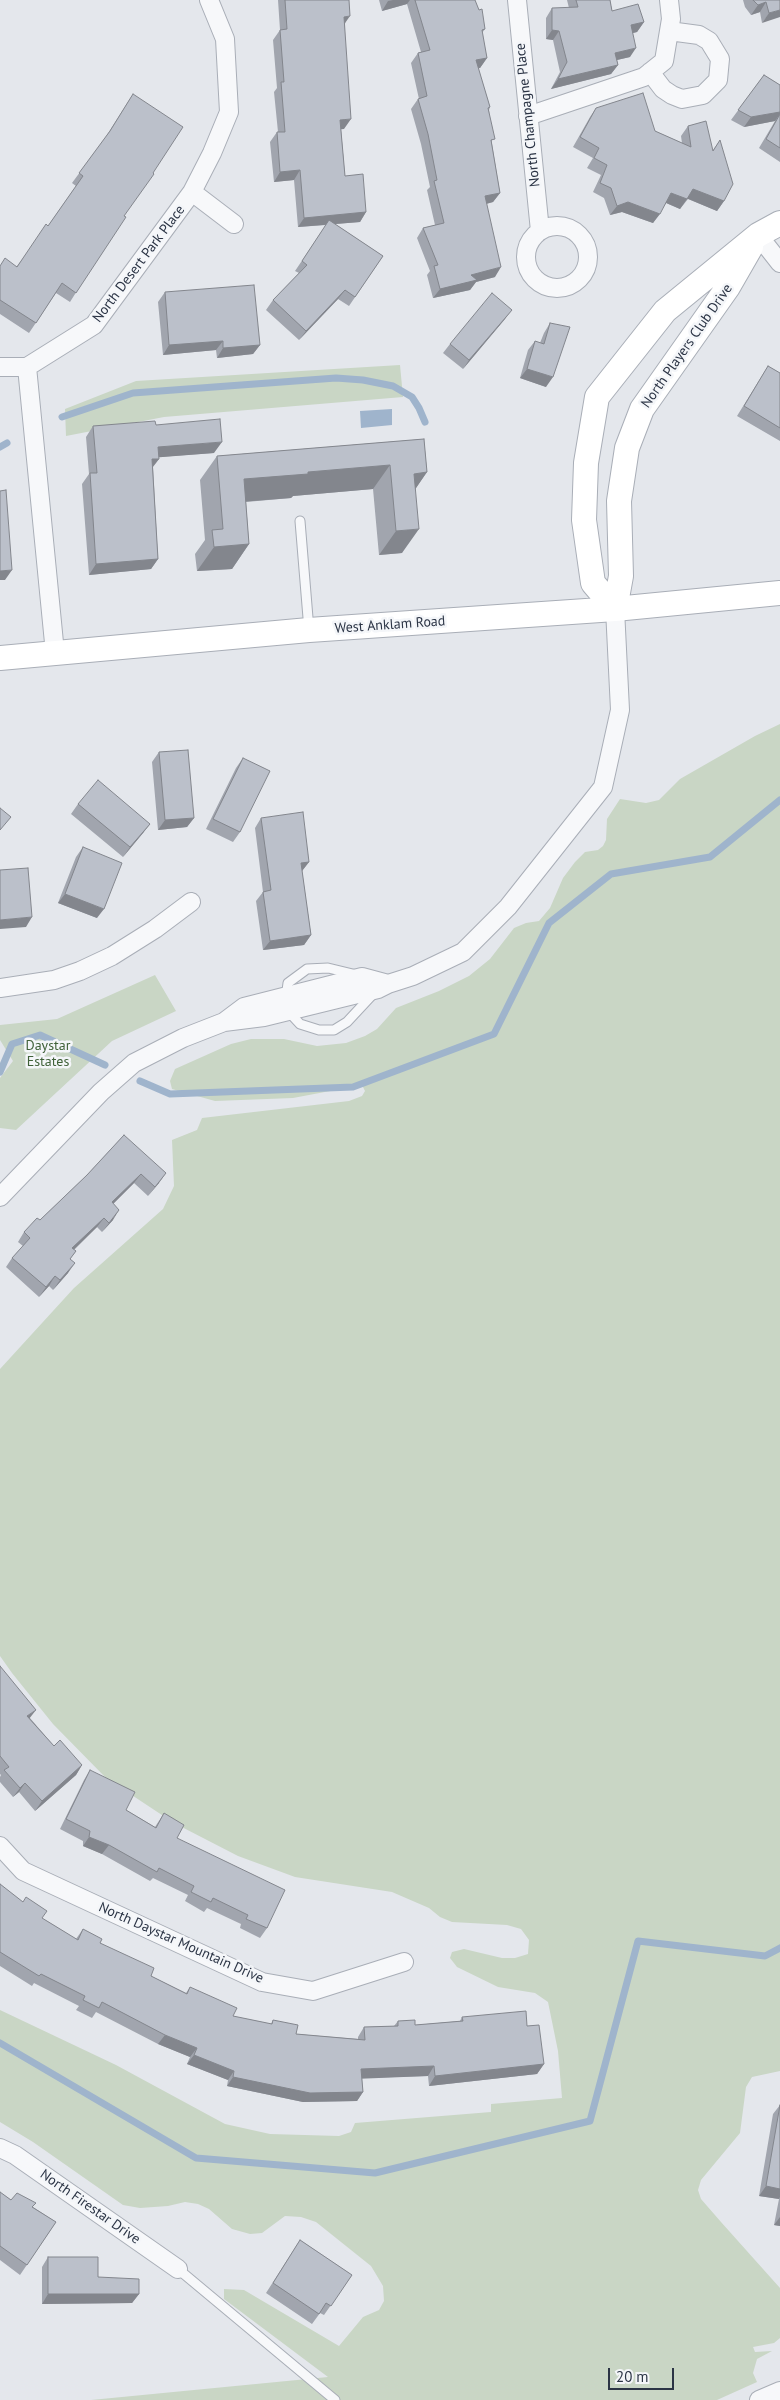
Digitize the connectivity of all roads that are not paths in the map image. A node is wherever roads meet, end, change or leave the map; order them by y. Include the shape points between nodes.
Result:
1 (210, 0) edge
2 (517, 0) edge
3 (669, 0) edge
4 (669, 31) junction
5 (650, 72) junction
6 (528, 116) junction
7 (192, 192) junction
8 (780, 223) edge
9 (234, 224) dead end
10 (540, 231) dead end
11 (758, 235) junction
12 (780, 263) edge
13 (0, 366) edge
14 (27, 367) junction
15 (300, 521) dead end
16 (780, 593) edge
17 (615, 609) junction
18 (309, 630) junction
19 (55, 653) junction
20 (0, 658) edge
21 (191, 902) dead end
22 (384, 986) junction
23 (0, 988) edge
24 (287, 1004) junction
25 (0, 1198) edge
26 (0, 1846) edge
27 (404, 1962) dead end
28 (0, 2148) edge
29 (178, 2269) joint
30 (780, 2391) edge
31 (335, 2400) edge
32 (759, 2400) edge

1 - 7 street, North Desert Park Place via 226,39 229,112
2 - 6 street, North Champagne Place
3 - 4 street
4 - 5 street via 664,61
4 - 5 street via 699,35 709,41 720,59 718,80 703,95 682,99 672,96
5 - 6 street via 644,77
6 - 10 street, North Champagne Place
7 - 9 street
7 - 14 street, North Desert Park Place via 94,325
8 - 11 street, North Players Club Drive
11 - 12 street
11 - 17 street, North Players Club Drive via 728,287 642,409 627,448 619,501 621,576
11 - 17 street, North Players Club Drive via 664,311 597,397 586,463 584,520 593,583
13 - 14 street
14 - 19 street
15 - 18 lane
16 - 17 street, West Anklam Road
17 - 18 street, West Anklam Road
17 - 22 street via 620,710 603,787 508,907 463,952
18 - 19 street, West Anklam Road
19 - 20 street, West Anklam Road
21 - 23 street via 112,956 80,971 54,980
22 - 24 street
22 - 24 street via 362,976
22 - 24 lane via 347,1022 334,1030 319,1030 300,1024
24 - 25 street via 251,1019 224,1022 134,1063 101,1092
26 - 27 street, North Daystar Mountain Drive via 23,1871 262,1982 313,1991
28 - 29 street, North Firestar Drive via 15,2155
29 - 31 lane
30 - 32 street

